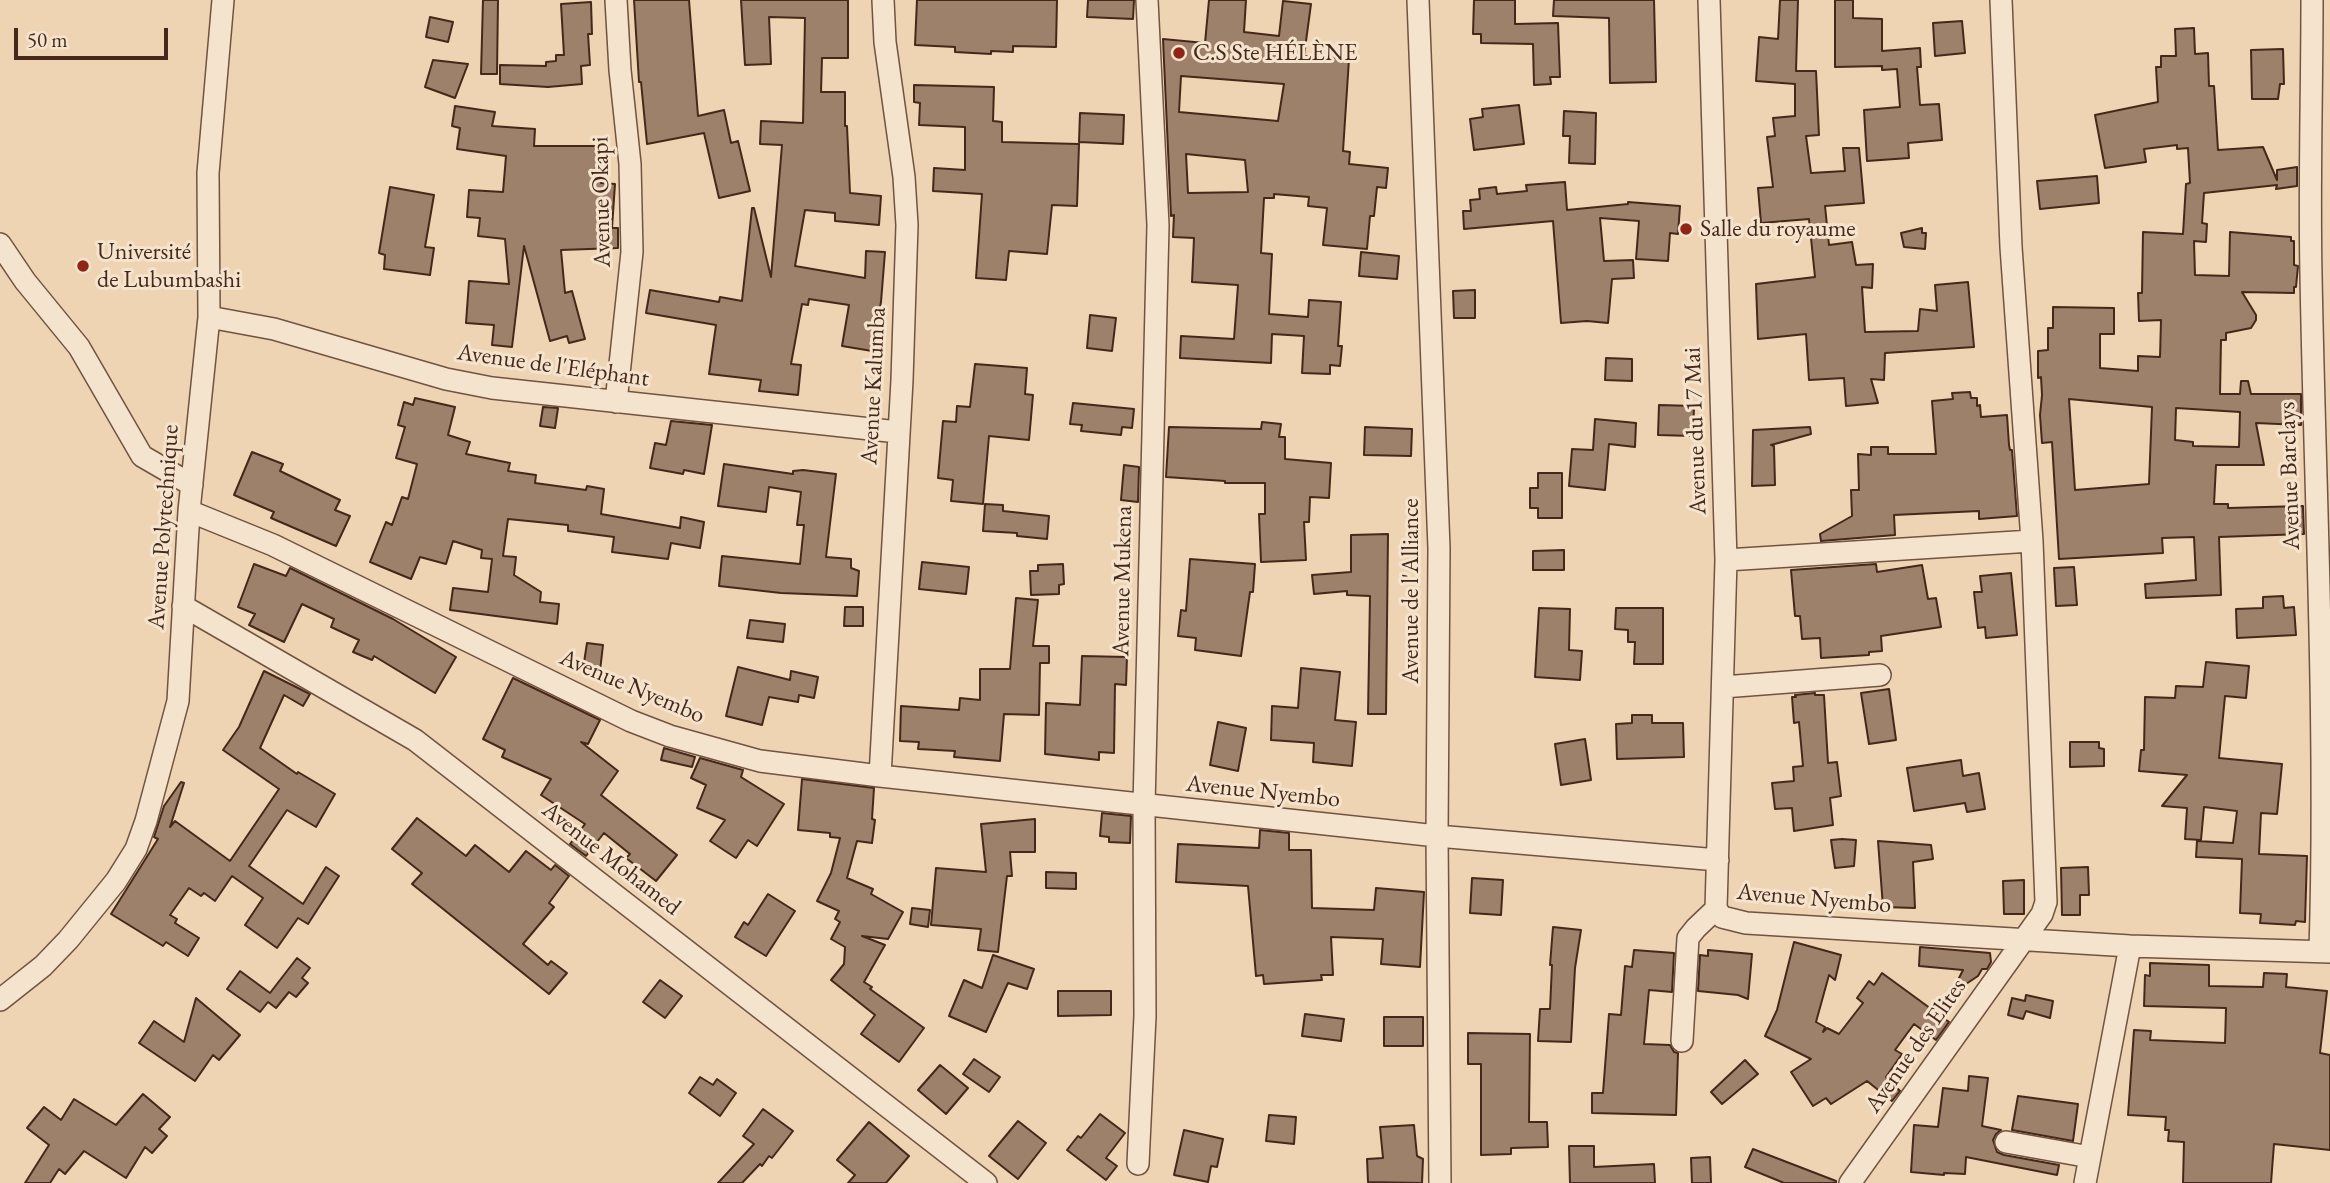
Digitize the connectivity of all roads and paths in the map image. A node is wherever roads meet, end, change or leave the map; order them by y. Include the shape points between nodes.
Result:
1 (223, 0) edge
2 (616, 0) edge
3 (883, 0) edge
4 (1147, 0) edge
5 (1418, 0) edge
6 (1709, 0) edge
7 (2001, 0) edge
8 (2312, 0) edge
9 (0, 244) edge
10 (209, 317) junction
11 (616, 402) junction
12 (898, 432) junction
13 (192, 485) junction
14 (189, 511) junction
15 (2032, 541) junction
16 (1726, 560) junction
17 (183, 606) junction
18 (1880, 675) dead end
19 (1723, 687) junction
20 (880, 776) junction
21 (1144, 806) junction
22 (1437, 836) junction
23 (1718, 860) junction
24 (1716, 909) junction
25 (2023, 940) junction
26 (2130, 946) junction
27 (2325, 952) edge
28 (0, 1000) edge
29 (1682, 1041) dead end
30 (2006, 1142) dead end
31 (2090, 1157) junction
32 (1138, 1164) dead end
33 (986, 1183) edge
34 (1440, 1183) edge
35 (1850, 1183) edge
36 (2085, 1183) edge

1 - 10 street, Avenue Polytechnique via 208,173
2 - 11 street, Avenue Okapi via 630,164 632,252
3 - 12 street, Avenue Kalumba via 906,205
4 - 21 street, Avenue Mukena via 1157,225
5 - 22 street, Avenue de l'Alliance via 1439,548
6 - 16 street, Avenue du 17 Mai
7 - 15 street, Avenue des Elites via 2011,247
8 - 27 street, Avenue Barclays via 2311,273
9 - 13 street via 79,347 142,456
10 - 11 street, Avenue de l'Eléphant via 274,329 446,379
10 - 13 street, Avenue Polytechnique
11 - 12 street, Avenue de l'Eléphant
12 - 20 street, Avenue Kalumba
13 - 14 street, Avenue Polytechnique
14 - 17 street, Avenue Polytechnique
14 - 20 street, Avenue Nyembo via 273,545 670,736 760,761
15 - 16 street
15 - 25 street, Avenue des Elites via 2047,887 2042,914
16 - 19 street, Avenue du 17 Mai
17 - 28 street, Avenue Polytechnique via 178,701 136,849 68,940
17 - 33 street, Avenue Mohamed via 415,740
18 - 19 street
19 - 23 street, Avenue du 17 Mai
20 - 21 street, Avenue Nyembo
21 - 22 street, Avenue Nyembo
21 - 32 street, Avenue Mukena via 1144,1016
22 - 23 street, Avenue Nyembo
22 - 34 street, Avenue de l'Alliance
23 - 24 street, Avenue Nyembo
24 - 25 street, Avenue Nyembo via 1722,917 1746,923
24 - 29 street via 1688,938
25 - 26 street, Avenue Nyembo
25 - 35 street, Avenue des Elites
26 - 27 street, Avenue Nyembo
26 - 31 street
30 - 31 street
31 - 36 street

